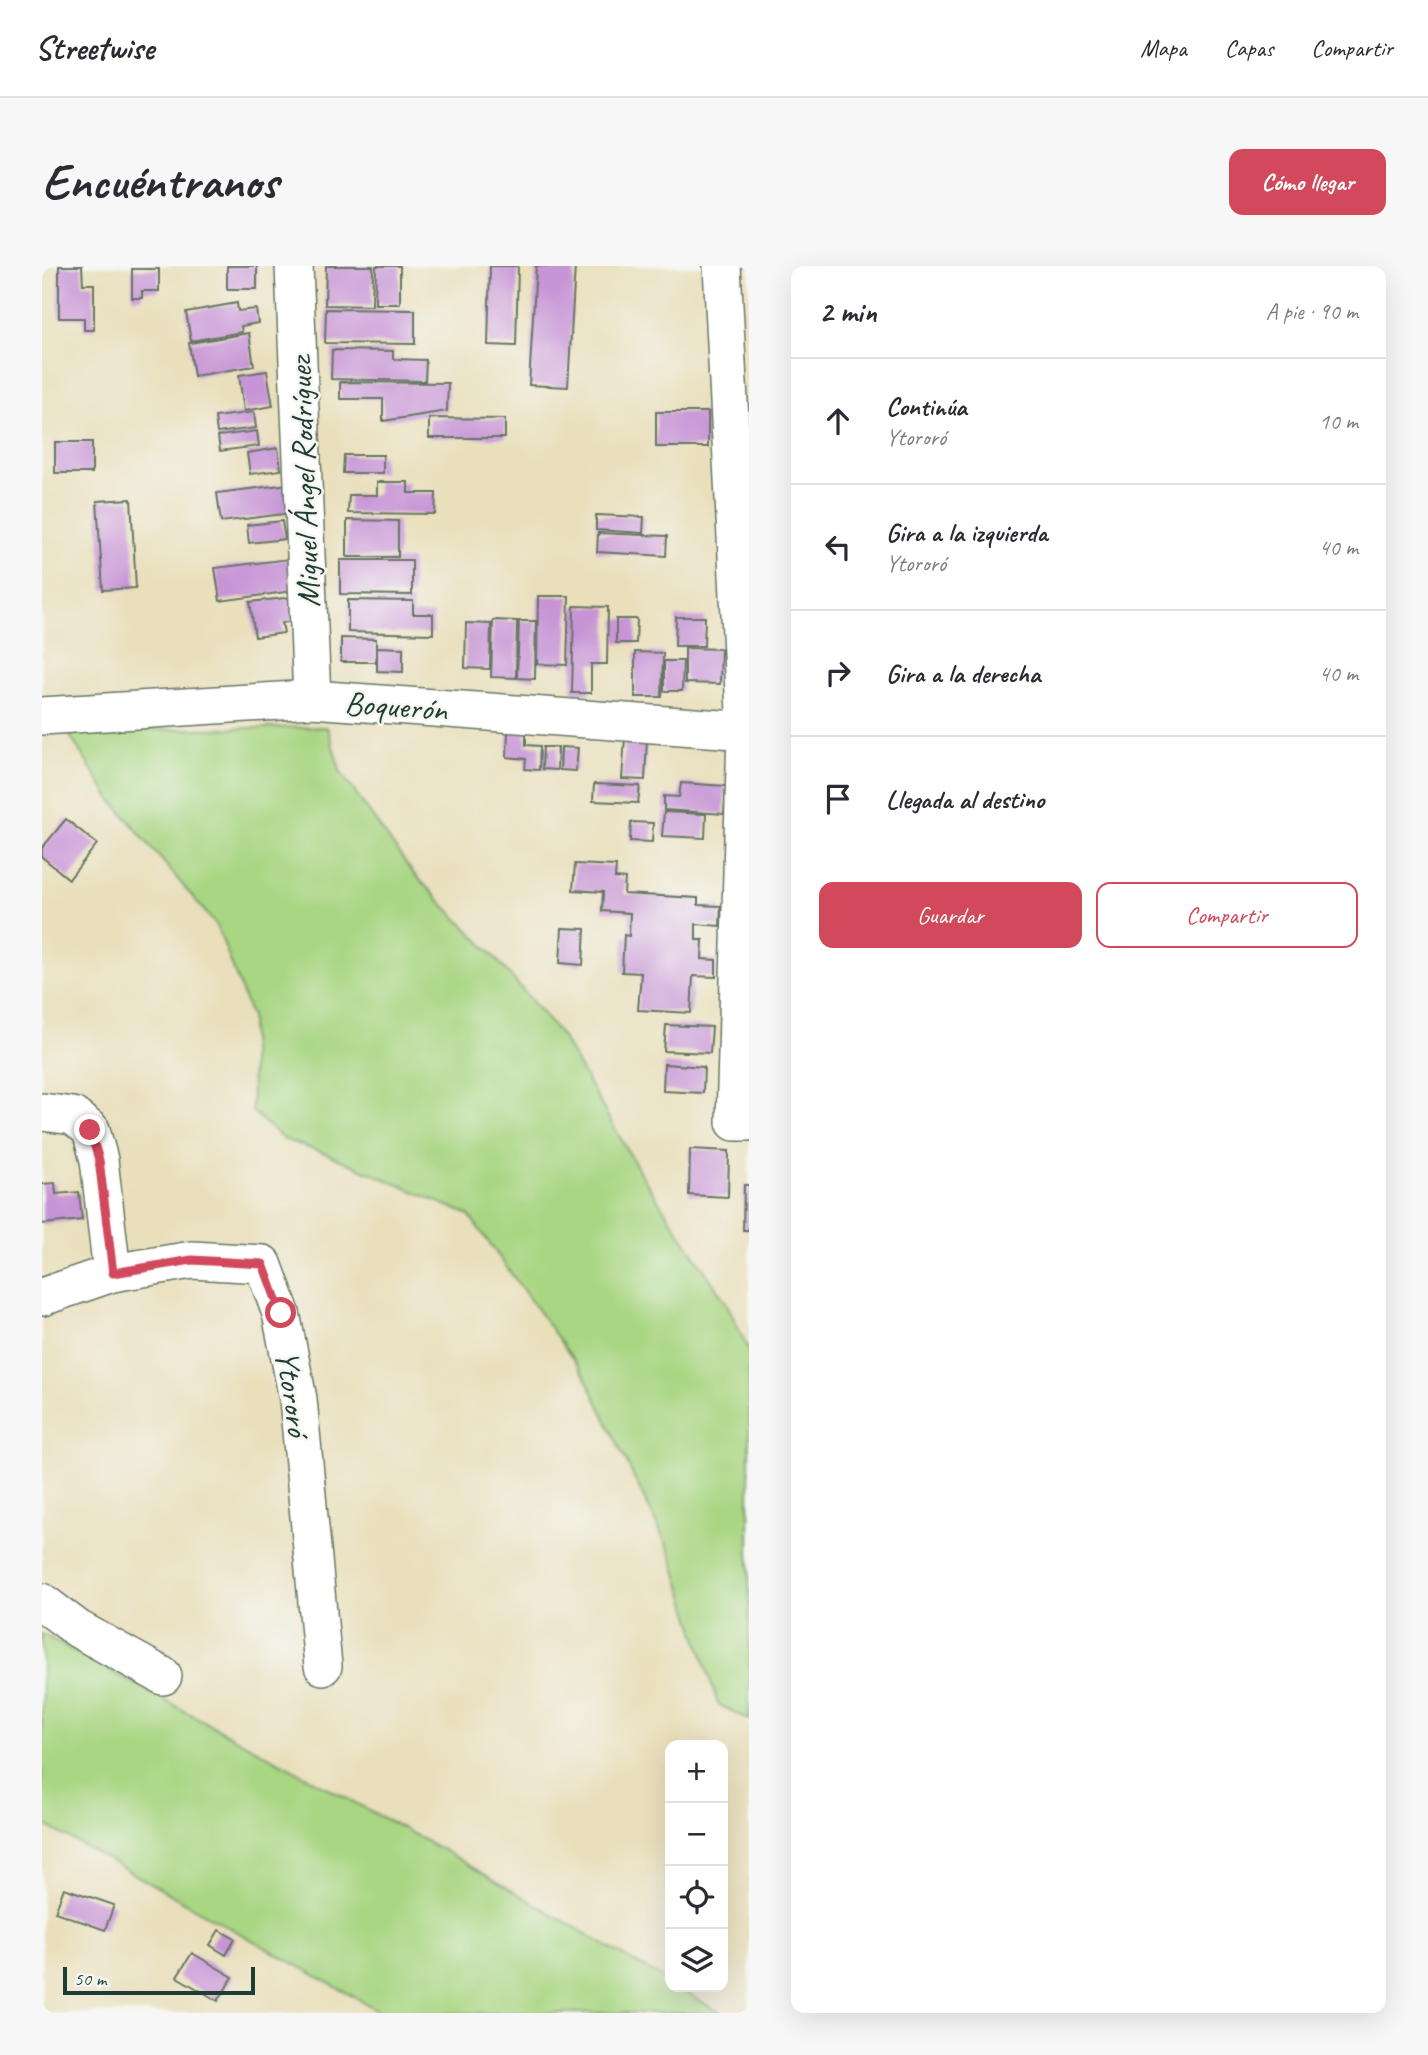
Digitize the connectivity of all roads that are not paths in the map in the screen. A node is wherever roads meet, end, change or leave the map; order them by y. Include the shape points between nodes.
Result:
1 (294, 266) edge
2 (722, 266) edge
3 (312, 699) junction
4 (42, 716) edge
5 (748, 731) edge
6 (42, 1112) edge
7 (749, 1122) edge
8 (113, 1273) junction
9 (42, 1297) edge
10 (42, 1602) edge
11 (324, 1666) dead end
12 (163, 1676) dead end

1 - 3 street, Miguel Ángel Rodríguez
2 - 5 street
3 - 4 street, Boquerón
3 - 5 street, Boquerón
5 - 7 street via 735,1122
6 - 8 street via 73,1116 90,1130 99,1160
8 - 9 street, Ytororó
8 - 11 street, Ytororó via 192,1260 263,1264 281,1313 298,1399
10 - 12 street via 78,1629

